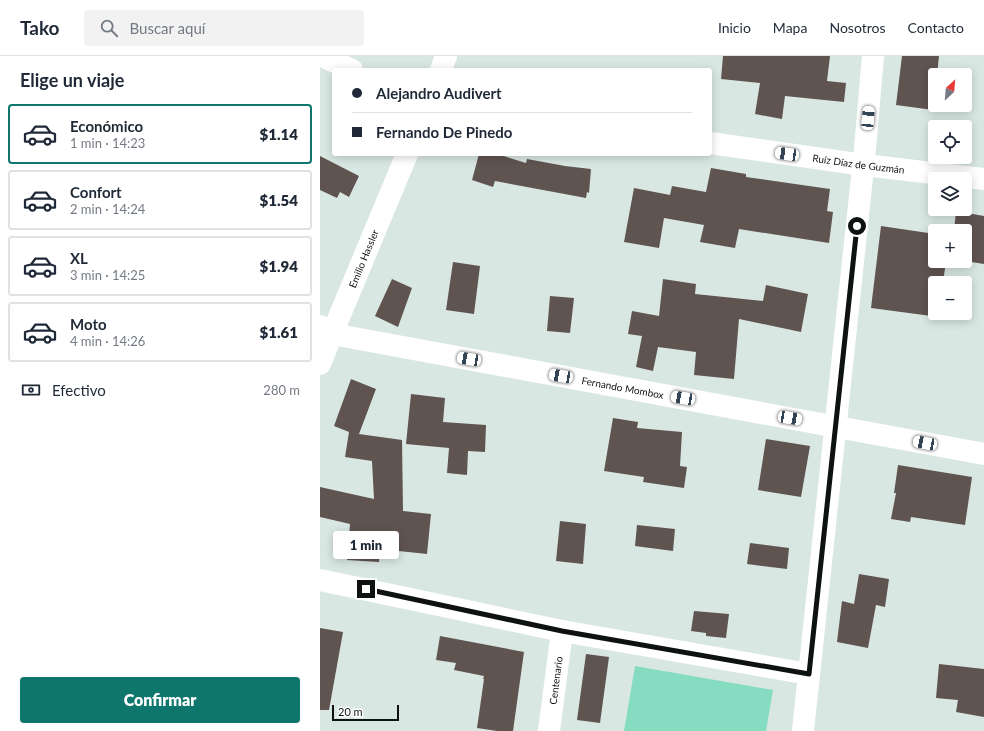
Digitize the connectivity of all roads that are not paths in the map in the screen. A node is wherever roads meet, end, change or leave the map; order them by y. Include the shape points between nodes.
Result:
1 (322, 56) edge
2 (446, 56) edge
3 (873, 56) edge
4 (348, 68) edge
5 (442, 68) edge
6 (712, 143) edge
7 (406, 156) edge
8 (864, 165) junction
9 (984, 179) edge
10 (326, 330) edge
11 (320, 364) edge
12 (836, 426) junction
13 (984, 454) edge
14 (320, 580) edge
15 (562, 631) junction
16 (809, 674) junction
17 (549, 731) edge
18 (803, 731) edge

1 - 4 street
2 - 5 street
3 - 8 street
6 - 8 street, Ruíz Díaz de Guzmán
7 - 10 street, Emilio Hassler
8 - 9 street, Ruíz Díaz de Guzmán
8 - 12 street
10 - 11 street, Emilio Hassler
10 - 12 street, Fernando Mombox
12 - 13 street, Fernando Mombox
12 - 16 street
14 - 15 street
15 - 16 street
15 - 17 street, Centenario
16 - 18 street

